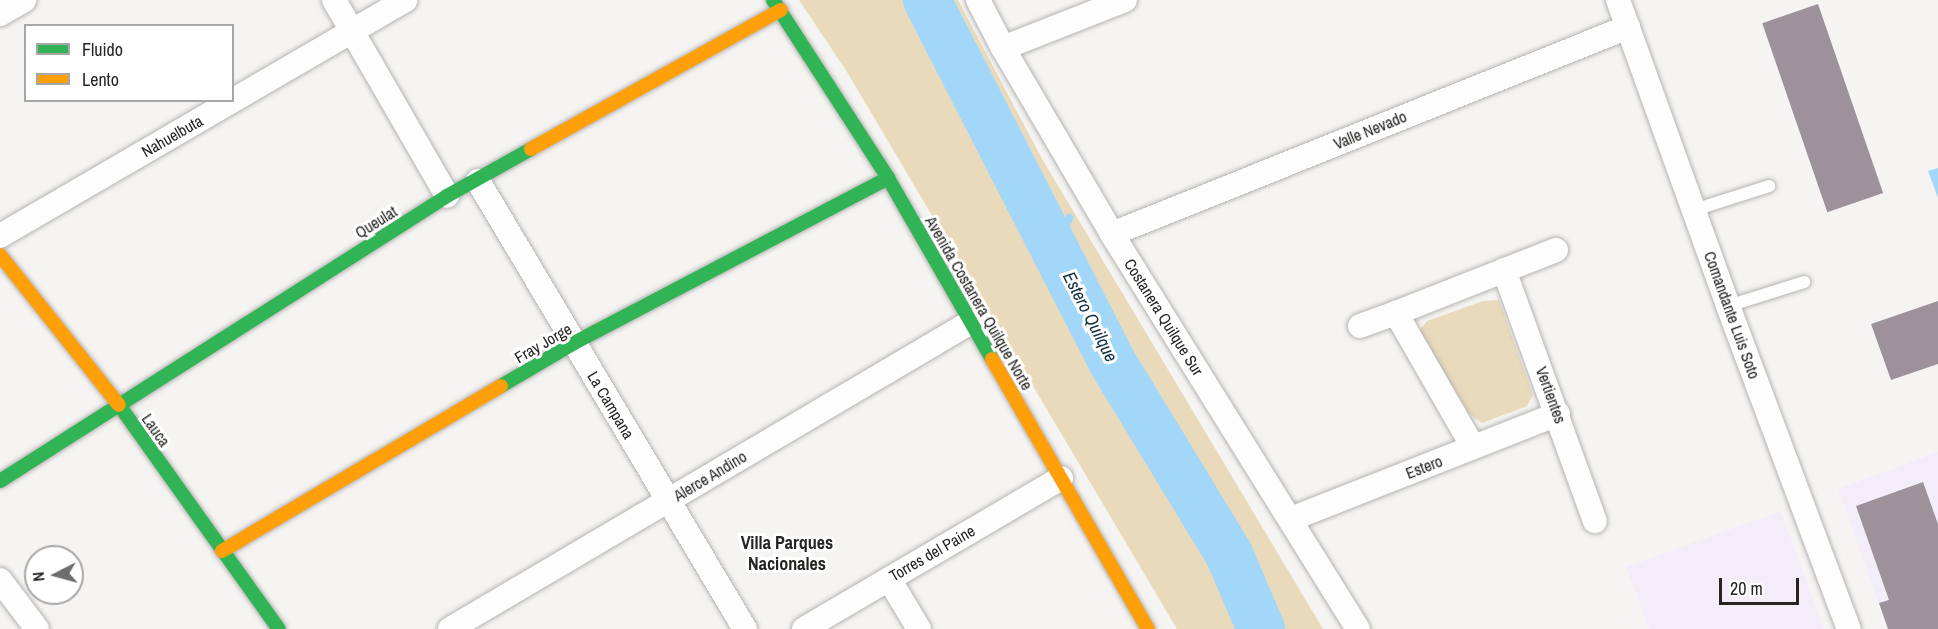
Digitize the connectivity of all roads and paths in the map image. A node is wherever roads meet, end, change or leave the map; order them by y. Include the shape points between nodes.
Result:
1 (24, 0) edge
2 (334, 0) edge
3 (405, 0) edge
4 (978, 0) edge
5 (1125, 0) edge
6 (1618, 0) edge
7 (777, 5) edge
8 (0, 14) edge
9 (1628, 27) junction
10 (352, 32) junction
11 (1003, 48) junction
12 (234, 100) edge
13 (231, 102) edge
14 (888, 178) junction
15 (478, 181) junction
16 (1769, 186) dead end
17 (447, 196) junction
18 (1694, 210) junction
19 (1112, 234) junction
20 (0, 236) edge
21 (1556, 250) dead end
22 (0, 255) edge
23 (1504, 270) junction
24 (1804, 282) dead end
25 (1728, 306) junction
26 (1396, 313) junction
27 (971, 321) junction
28 (1360, 326) dead end
29 (574, 343) junction
30 (119, 405) junction
31 (1558, 414) junction
32 (1473, 447) junction
33 (1061, 478) junction
34 (0, 481) edge
35 (668, 501) junction
36 (1291, 519) junction
37 (1595, 521) dead end
38 (222, 551) junction
39 (889, 579) junction
40 (0, 580) edge
41 (36, 629) edge
42 (279, 629) edge
43 (450, 629) edge
44 (745, 629) edge
45 (804, 629) edge
46 (919, 629) edge
47 (1148, 629) edge
48 (1358, 629) edge
49 (1849, 629) edge

1 - 8 street
2 - 10 street
3 - 10 street, Nahuelbuta
4 - 11 street, Costanera Quilque Sur
5 - 11 street
6 - 9 street, Comandante Luis Soto
7 - 14 street, Avenida Costanera Quilque Norte
7 - 15 street, Queulat
9 - 18 street, Comandante Luis Soto
9 - 19 street, Valle Nevado
10 - 12 street, Nahuelbuta
10 - 17 street
11 - 19 street, Costanera Quilque Sur
13 - 20 street, Nahuelbuta
14 - 27 street, Avenida Costanera Quilque Norte
14 - 29 street, Fray Jorge
15 - 17 street, Queulat
15 - 29 street, La Campana
16 - 18 lane
17 - 30 street, Queulat
18 - 25 street, Comandante Luis Soto
19 - 36 street, Costanera Quilque Sur
21 - 23 street
22 - 30 street, Lauca
23 - 26 street
23 - 31 street, Vertientes
24 - 25 lane
25 - 49 street, Comandante Luis Soto
26 - 28 street
26 - 32 street
27 - 33 street, Avenida Costanera Quilque Norte
27 - 35 street, Alerce Andino
29 - 35 street, La Campana
29 - 38 street, Fray Jorge
30 - 34 street, Queulat
30 - 38 street, Lauca
31 - 32 street, Estero
31 - 37 street, Vertientes
32 - 36 street, Estero
33 - 39 street, Torres del Paine
33 - 47 street, Avenida Costanera Quilque Norte
35 - 43 street, Alerce Andino
35 - 44 street, La Campana
36 - 48 street, Costanera Quilque Sur
38 - 42 street, Lauca
39 - 45 street, Torres del Paine
39 - 46 street
40 - 41 street

